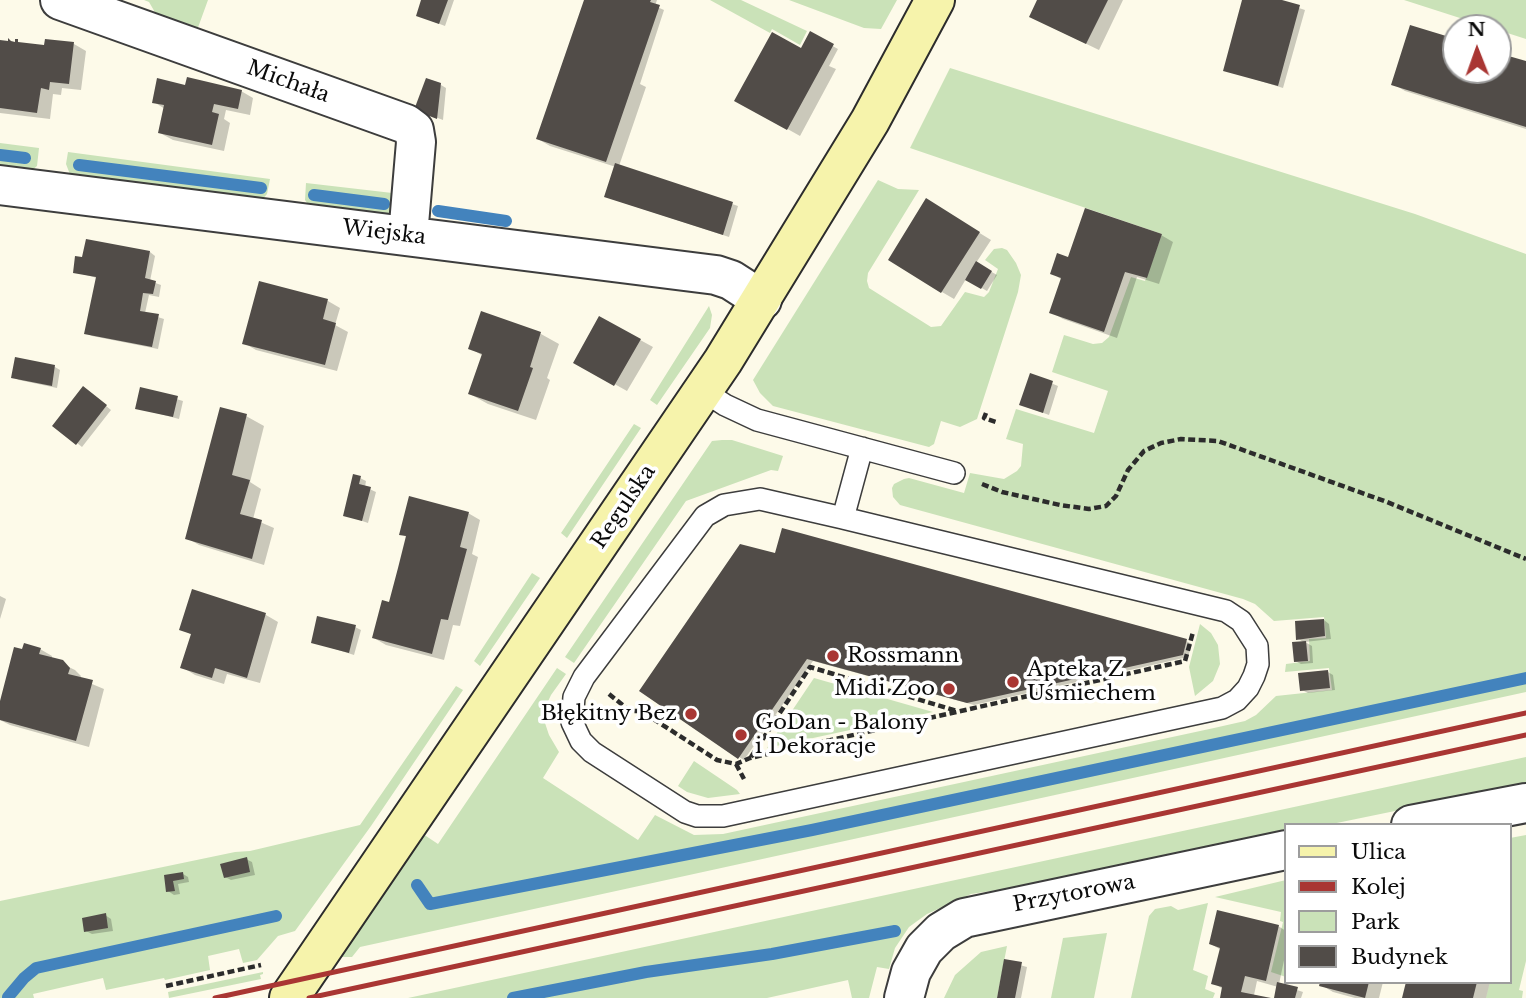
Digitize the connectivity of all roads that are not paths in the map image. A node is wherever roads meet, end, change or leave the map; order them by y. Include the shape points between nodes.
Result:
1 (60, 0) edge
2 (935, 0) edge
3 (0, 185) edge
4 (408, 236) junction
5 (762, 300) junction
6 (702, 390) junction
7 (862, 448) junction
8 (954, 473) road end
9 (843, 518) junction
10 (1526, 803) edge
11 (1421, 823) edge
12 (1284, 850) edge
13 (289, 998) edge
14 (904, 998) edge

1 - 4 street, Michała via 406,124 416,139
2 - 5 street, Regulska via 870,121
3 - 4 street, Wiejska
4 - 5 street, Wiejska via 716,275
5 - 6 street, Regulska
6 - 7 lane via 757,420
6 - 13 street, Regulska
7 - 8 lane
7 - 9 lane
9 - 9 lane via 760,499 724,505 705,516 579,686 572,722 581,741 673,806 709,817 1222,708 1248,688 1258,664 1252,634 1226,611
10 - 11 street
12 - 14 street, Przytorowa via 964,918 924,949

